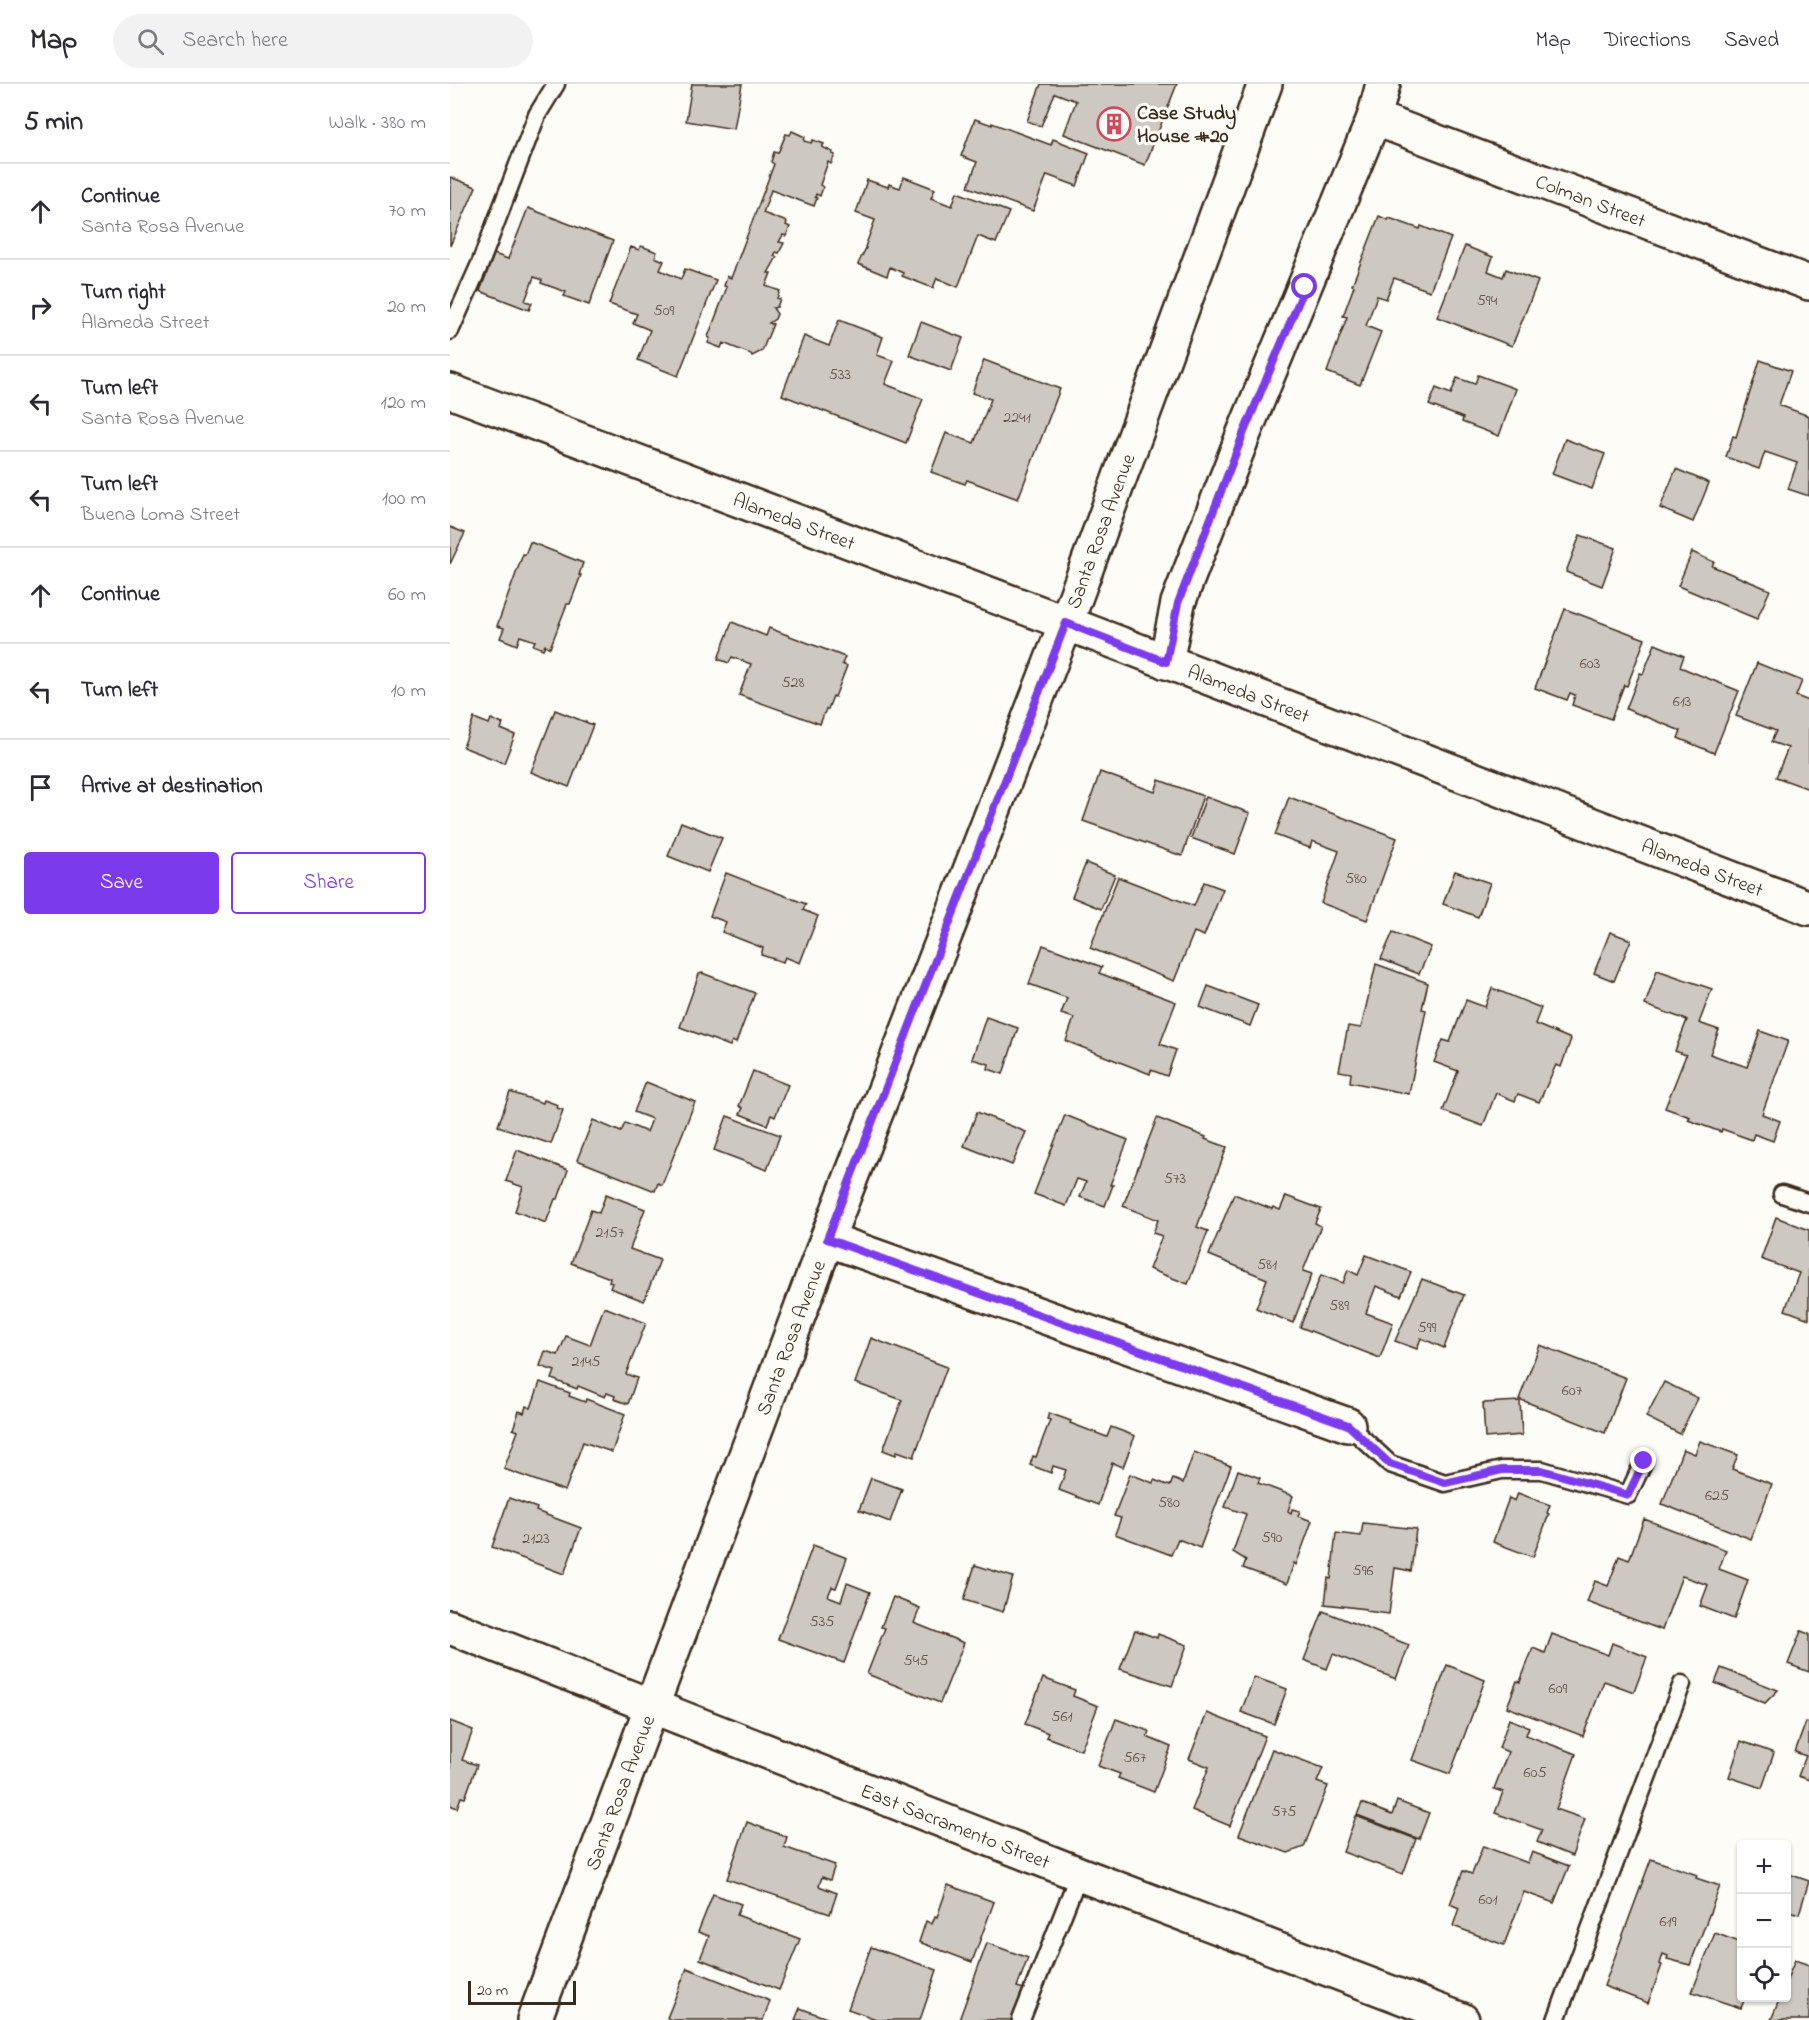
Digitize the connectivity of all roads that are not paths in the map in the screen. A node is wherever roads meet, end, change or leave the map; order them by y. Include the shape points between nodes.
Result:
1 (556, 84) edge
2 (1265, 84) edge
3 (1383, 84) edge
4 (1374, 118) junction
5 (1809, 283) edge
6 (450, 331) edge
7 (450, 391) edge
8 (1066, 623) junction
9 (1166, 662) junction
10 (1809, 908) edge
11 (1782, 1194) dead end
12 (1809, 1203) edge
13 (827, 1239) junction
14 (1348, 1425) joint
15 (1644, 1461) dead end
16 (450, 1627) edge
17 (1682, 1684) dead end
18 (651, 1706) junction
19 (1079, 1874) junction
20 (1427, 2014) edge
21 (534, 2020) edge
22 (1021, 2020) edge
23 (1462, 2020) edge
24 (1556, 2020) edge

1 - 6 lane via 537,115
2 - 8 street, Santa Rosa Avenue
3 - 4 street
4 - 5 street, Colman Street
4 - 9 street via 1182,592
7 - 8 street, Alameda Street
8 - 9 street, Alameda Street
8 - 13 street, Santa Rosa Avenue
9 - 10 street, Alameda Street
11 - 12 lane
13 - 14 street
13 - 18 street, Santa Rosa Avenue
14 - 15 lane via 1390,1464 1445,1483 1502,1470 1542,1470 1628,1495
16 - 18 street, East Sacramento Street
17 - 24 lane
18 - 19 street, East Sacramento Street
18 - 21 street, Santa Rosa Avenue
19 - 20 street, East Sacramento Street
19 - 22 lane
20 - 23 street, East Sacramento Street

